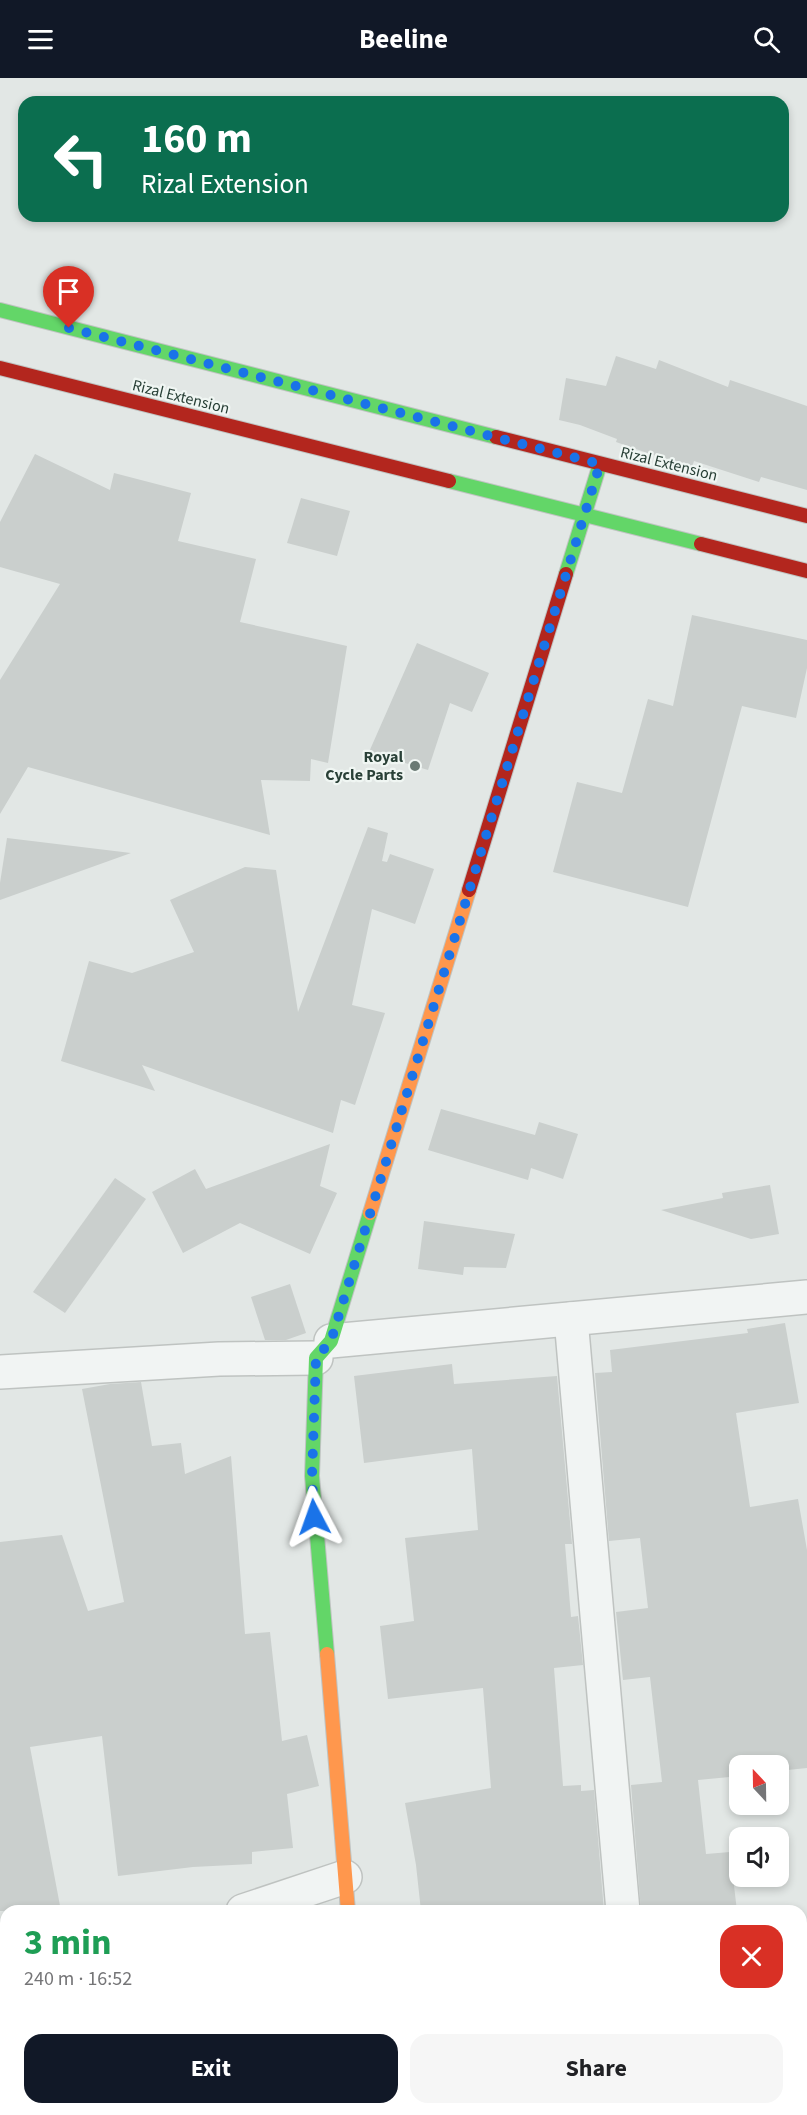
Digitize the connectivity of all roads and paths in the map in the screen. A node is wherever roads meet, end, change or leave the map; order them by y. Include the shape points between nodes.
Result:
1 (0, 310) edge
2 (0, 368) edge
3 (600, 464) junction
4 (584, 516) junction
5 (807, 516) edge
6 (807, 572) edge
7 (807, 1297) edge
8 (570, 1319) junction
9 (323, 1350) junction
10 (0, 1372) edge
11 (345, 1877) junction
12 (261, 1905) edge
13 (347, 1905) edge
14 (622, 1905) edge

1 - 3 main road, Rizal Extension
2 - 4 main road, Rizal Extension
3 - 4 main road
3 - 5 main road, Rizal Extension
4 - 6 main road, Rizal Extension
4 - 9 main road
7 - 8 street
8 - 9 street
8 - 14 street
9 - 10 street
9 - 11 main road via 312,1476
11 - 12 street
11 - 13 main road

